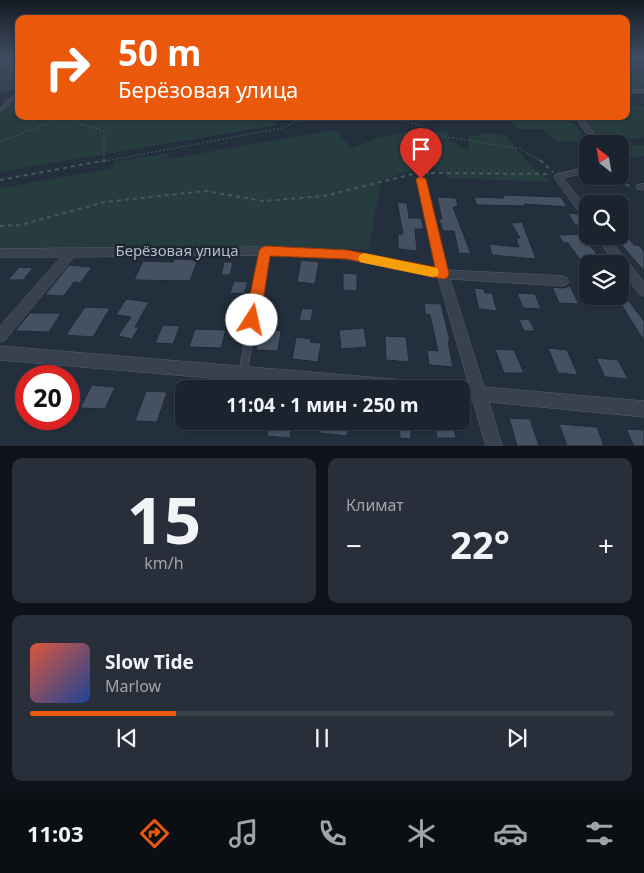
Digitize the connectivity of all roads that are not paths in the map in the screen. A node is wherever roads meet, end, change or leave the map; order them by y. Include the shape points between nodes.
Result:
1 (644, 90) edge
2 (630, 91) edge
3 (15, 97) edge
4 (0, 110) edge
5 (581, 120) edge
6 (591, 135) edge
7 (579, 171) edge
8 (426, 176) road end
9 (579, 207) edge
10 (609, 245) edge
11 (72, 251) junction
12 (265, 251) junction
13 (0, 253) edge
14 (443, 274) junction
15 (639, 277) edge
16 (563, 281) dead end
17 (644, 291) edge
18 (0, 336) edge
19 (0, 353) edge
20 (243, 372) junction
21 (331, 380) edge
22 (470, 392) edge
23 (479, 393) junction
24 (644, 409) edge
25 (494, 446) edge

1 - 2 lane
3 - 4 lane
5 - 6 street
7 - 9 street via 558,177
8 - 14 street
10 - 15 street
11 - 12 street, Берёзовая улица
11 - 13 street, Берёзовая улица
11 - 18 street
12 - 14 street, Берёзовая улица via 347,255
12 - 20 lane
14 - 16 street, Берёзовая улица
14 - 23 street
15 - 17 street
19 - 20 street
20 - 21 street
22 - 23 street
23 - 24 street
23 - 25 street

